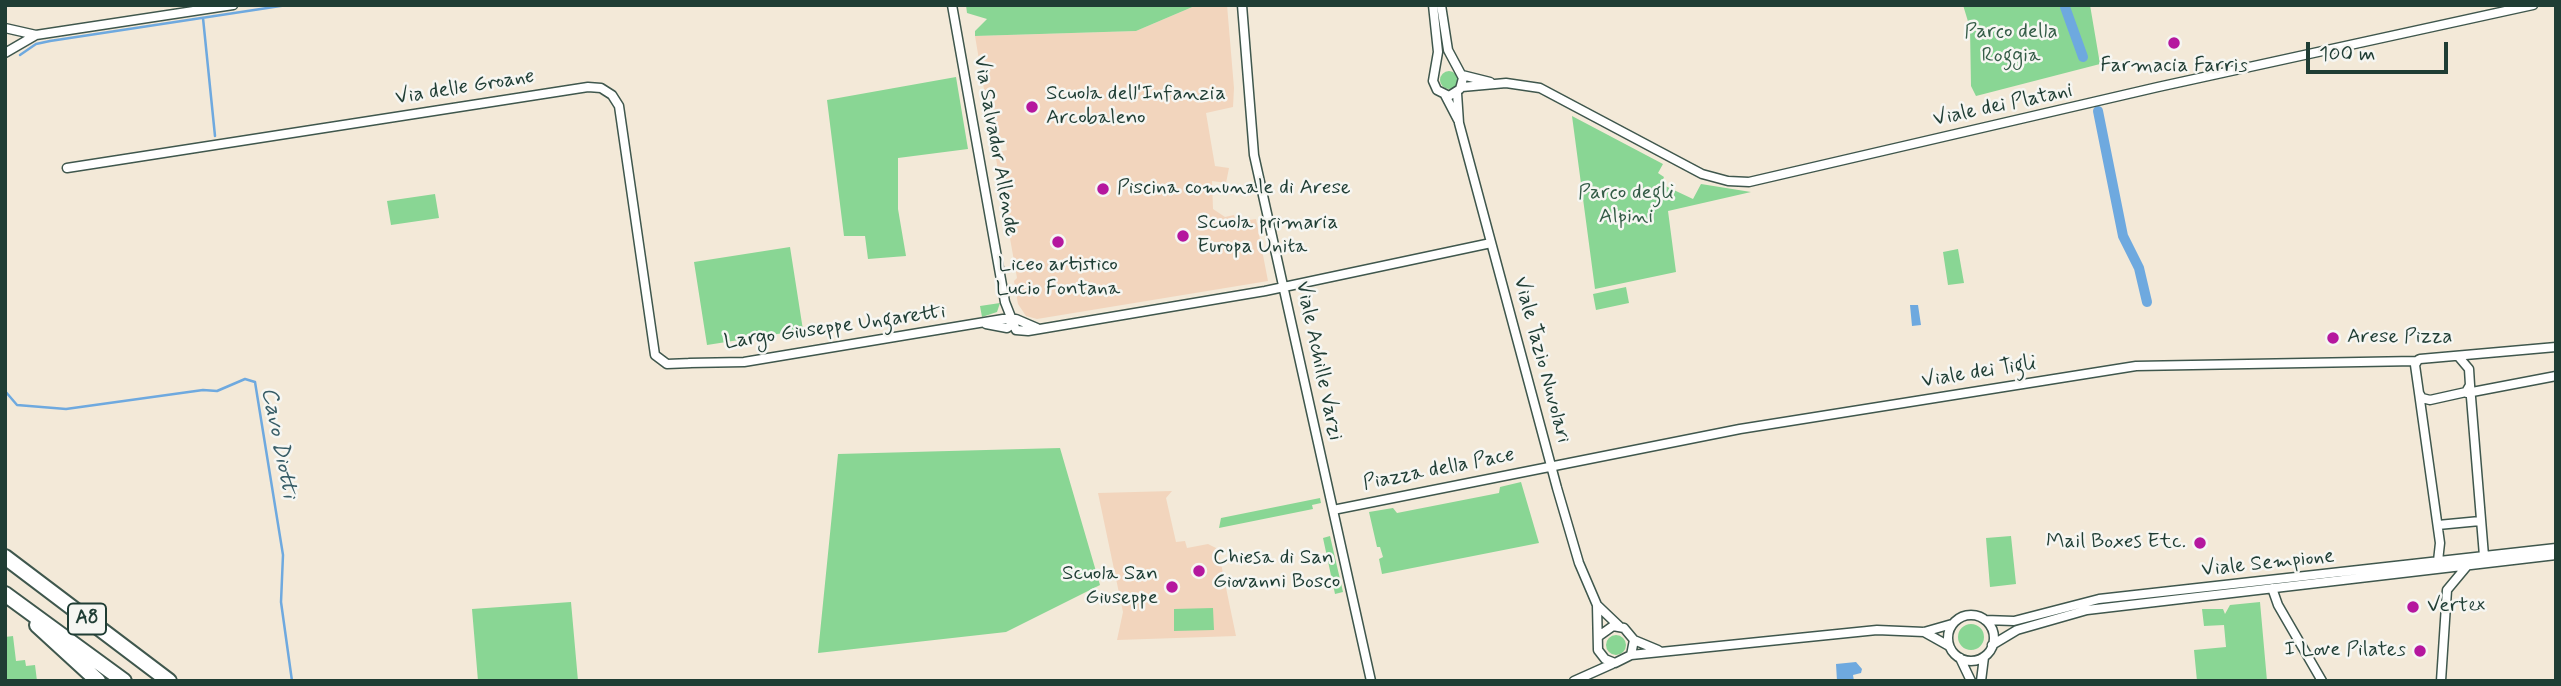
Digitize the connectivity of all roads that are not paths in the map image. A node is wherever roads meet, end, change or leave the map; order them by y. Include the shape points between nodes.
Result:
1 (233, 5) edge
2 (952, 5) edge
3 (1242, 5) edge
4 (1433, 5) edge
5 (1441, 5) edge
6 (2533, 5) edge
7 (5, 28) edge
8 (36, 35) junction
9 (5, 53) edge
10 (1459, 71) junction
11 (1436, 72) junction
12 (1496, 83) junction
13 (1460, 90) junction
14 (1445, 95) junction
15 (1459, 122) junction
16 (67, 167) dead end
17 (1491, 243) junction
18 (1283, 288) junction
19 (1012, 321) junction
20 (2556, 348) edge
21 (2458, 356) junction
22 (664, 361) joint
23 (2416, 361) junction
24 (2556, 376) edge
25 (2469, 390) junction
26 (2419, 393) junction
27 (1551, 465) junction
28 (1333, 510) junction
29 (2480, 521) junction
30 (2438, 525) junction
31 (2556, 548) edge
32 (2556, 555) edge
33 (2484, 556) junction
34 (5, 557) edge
35 (2438, 561) junction
36 (2469, 565) junction
37 (2272, 588) junction
38 (7, 596) edge
39 (1597, 605) junction
40 (1985, 620) junction
41 (1952, 624) junction
42 (1619, 626) junction
43 (1924, 632) junction
44 (1600, 636) junction
45 (1634, 640) junction
46 (1992, 645) junction
47 (1949, 646) junction
48 (1598, 650) junction
49 (1661, 651) junction
50 (1632, 655) junction
51 (1984, 657) junction
52 (1960, 658) junction
53 (1615, 663) junction
54 (1588, 672) junction
55 (99, 681) edge
56 (124, 681) edge
57 (169, 681) edge
58 (1371, 681) edge
59 (1574, 681) edge
60 (1971, 681) edge
61 (1981, 681) edge
62 (2322, 681) edge
63 (2441, 681) edge

1 - 8 street
2 - 19 street, Via Salvador Allende via 1003,293
3 - 18 street, Viale Achille Varzi via 1252,142
4 - 11 street
5 - 10 street via 1448,50
6 - 12 street, Viale dei Platani via 1749,182 1702,174 1540,88
7 - 8 street
8 - 9 street
10 - 11 street via 1443,66
10 - 12 street, Viale dei Platani
10 - 13 street
11 - 14 street via 1434,86
12 - 13 street, Viale dei Platani
13 - 14 street
13 - 15 street, Viale Tazio Nuvolari
14 - 15 street, Viale Tazio Nuvolari
15 - 17 street, Viale Tazio Nuvolari
16 - 22 street, Via delle Groane via 601,88 619,106 654,348
17 - 18 street
17 - 27 street, Viale Tazio Nuvolari
18 - 19 street via 1037,328
18 - 28 street, Viale Achille Varzi
19 - 22 street, Largo Giuseppe Ungaretti via 744,362
20 - 21 street, Viale dei Tigli
21 - 23 street, Viale dei Tigli
21 - 25 street via 2467,363
23 - 26 street
23 - 27 street, Viale dei Tigli via 2146,365 1740,429
24 - 25 street
25 - 26 street via 2430,400
25 - 29 street
26 - 30 street
27 - 28 street, Piazza della Pace
27 - 39 street, Viale Tazio Nuvolari via 1578,563
28 - 58 street, Viale Achille Varzi
29 - 30 street
29 - 33 street
30 - 35 street
31 - 33 street, Viale Sempione
32 - 36 street, Viale Sempione
33 - 35 street, Viale Sempione
34 - 57 highway, A8
35 - 40 street, Viale Sempione via 2099,600 2014,621
36 - 37 street, Viale Sempione
36 - 63 street via 2447,590
37 - 46 street, Viale Sempione via 2087,610 2017,630
37 - 62 street
38 - 55 highway
38 - 56 highway, A8
39 - 42 street, Viale Tazio Nuvolari
39 - 44 street, Viale Tazio Nuvolari
40 - 41 street via 1968,615
40 - 46 street via 1993,632
41 - 43 street
41 - 47 street
42 - 44 street via 1607,628
42 - 45 street
43 - 47 street
43 - 49 street via 1877,630
44 - 48 street
45 - 49 street
45 - 50 street
46 - 51 street
47 - 52 street
48 - 53 street
48 - 54 street
49 - 50 street
50 - 53 street
51 - 52 street
51 - 61 street
52 - 60 street
53 - 54 street
54 - 59 street

